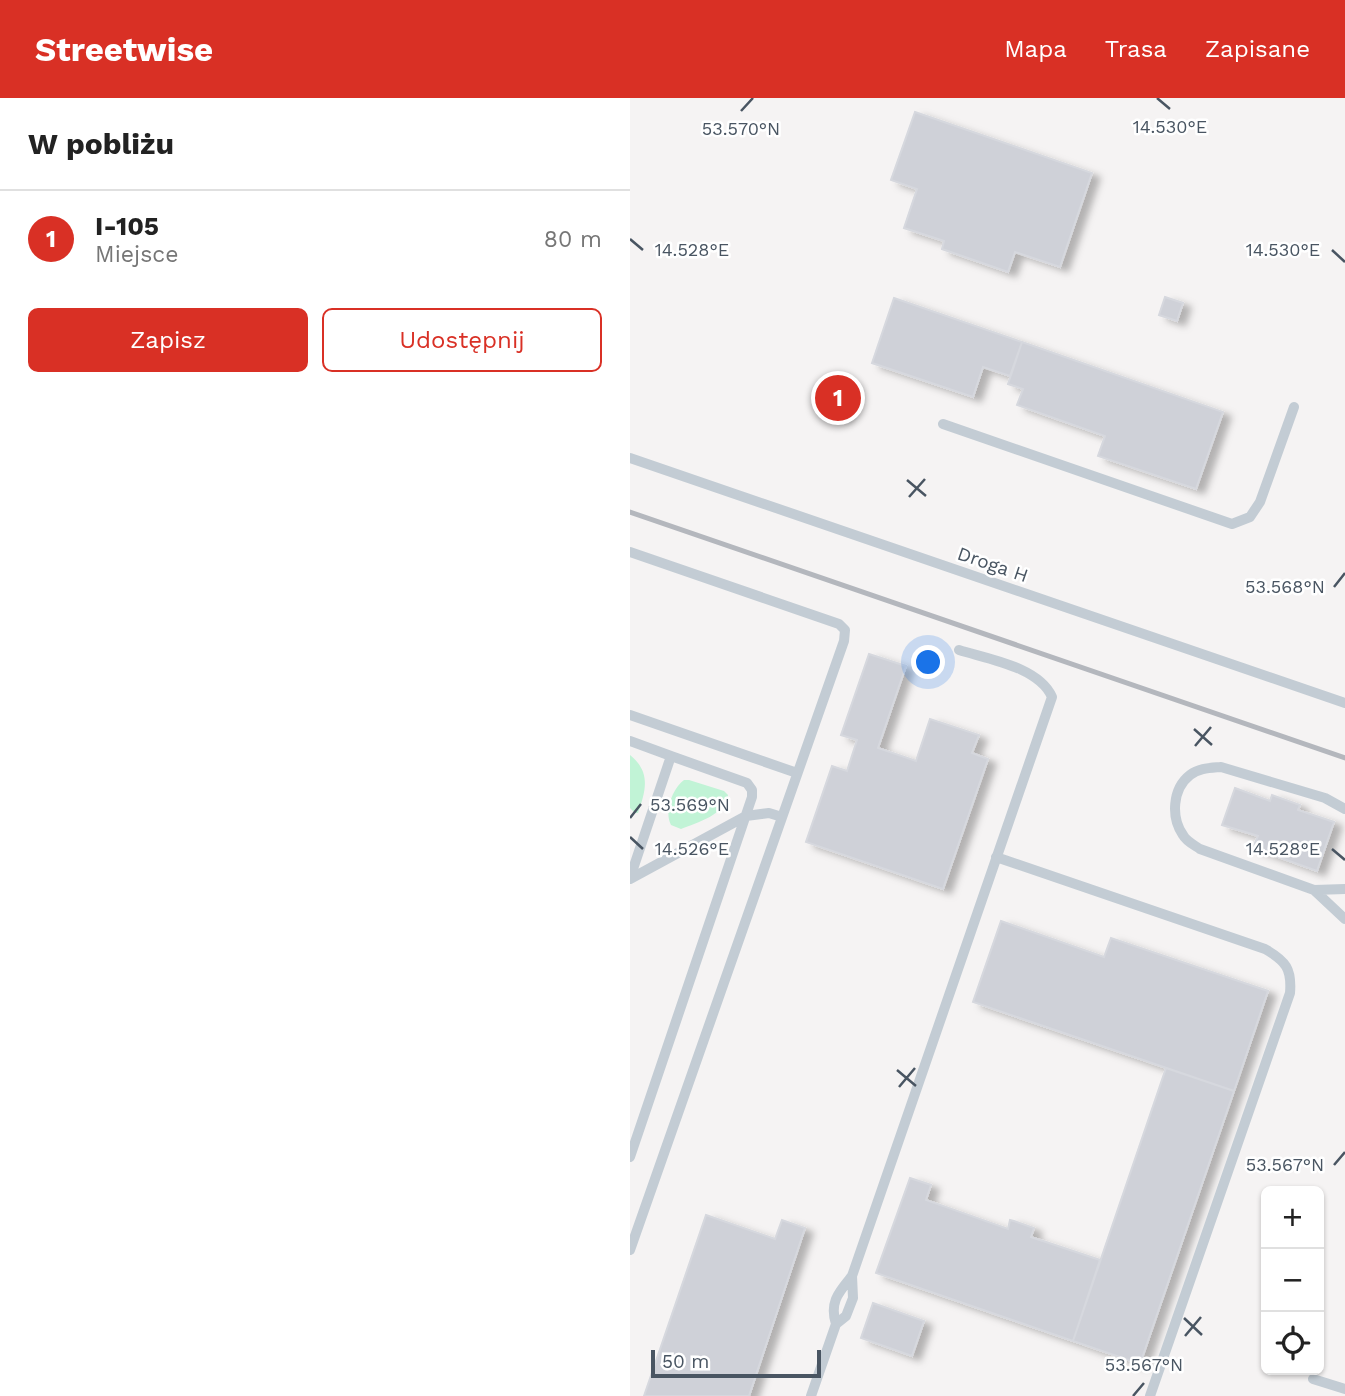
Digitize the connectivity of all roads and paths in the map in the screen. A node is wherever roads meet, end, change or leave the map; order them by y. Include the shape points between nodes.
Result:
1 (1294, 407) dead end
2 (943, 424) dead end
3 (630, 458) edge
4 (630, 552) edge
5 (959, 650) dead end
6 (1345, 703) edge
7 (630, 715) edge
8 (630, 741) edge
9 (671, 756) junction
10 (797, 773) junction
11 (1345, 809) edge
12 (746, 816) junction
13 (782, 817) junction
14 (996, 857) junction
15 (630, 878) edge
16 (1345, 889) edge
17 (1314, 890) junction
18 (1345, 919) edge
19 (630, 1157) edge
20 (630, 1250) edge
21 (1313, 1379) dead end
22 (1345, 1389) edge
23 (811, 1396) edge
24 (1150, 1396) edge

1 - 2 lane via 1260,502 1250,517 1232,524
3 - 6 lane, Droga H
4 - 10 lane via 839,624 845,630
5 - 14 lane via 1032,674 1052,697
7 - 10 lane
8 - 9 lane
9 - 12 lane via 747,783 752,790
9 - 15 lane
10 - 13 lane
11 - 17 lane via 1325,798 1221,767 1203,768 1179,788 1176,821 1184,838 1200,849
12 - 13 lane via 769,813
12 - 15 lane
12 - 19 lane
13 - 20 lane
14 - 23 lane via 852,1276 838,1293 832,1312 836,1324
14 - 24 lane via 1265,949 1282,958 1291,977 1290,993
16 - 17 lane
17 - 18 lane
21 - 22 lane

